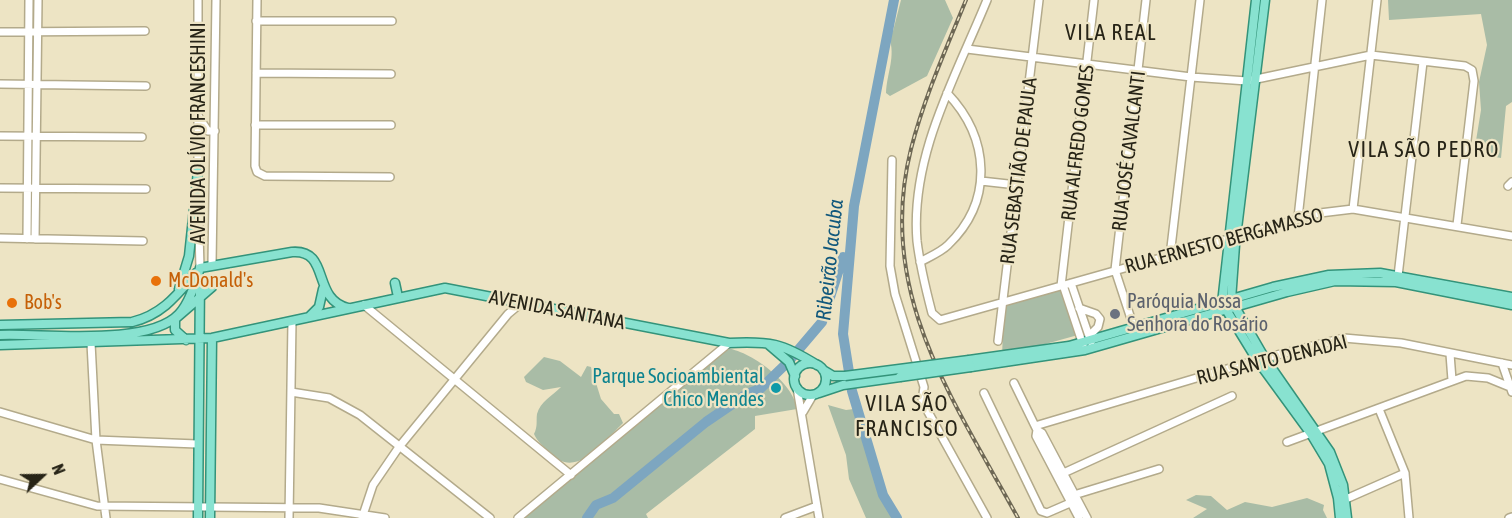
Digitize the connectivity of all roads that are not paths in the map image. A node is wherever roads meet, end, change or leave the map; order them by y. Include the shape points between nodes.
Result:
1 (29, 0) edge
2 (38, 0) edge
3 (198, 0) edge
4 (216, 0) edge
5 (256, 0) edge
6 (987, 0) edge
7 (1039, 0) edge
8 (1094, 0) edge
9 (1146, 0) edge
10 (1200, 0) edge
11 (1256, 0) edge
12 (1265, 0) edge
13 (1322, 0) edge
14 (1377, 0) edge
15 (256, 21) junction
16 (392, 21) dead end
17 (145, 31) dead end
18 (0, 32) edge
19 (33, 32) junction
20 (967, 49) junction
21 (1371, 56) junction
22 (1032, 58) junction
23 (1423, 62) junction
24 (1087, 64) junction
25 (1314, 68) junction
26 (1138, 70) junction
27 (256, 73) junction
28 (392, 74) dead end
29 (1191, 77) junction
30 (1251, 80) junction
31 (0, 84) edge
32 (32, 85) junction
33 (146, 86) dead end
34 (947, 93) junction
35 (198, 116) junction
36 (255, 125) junction
37 (391, 125) dead end
38 (215, 131) junction
39 (0, 136) edge
40 (32, 136) junction
41 (142, 137) dead end
42 (892, 160) dead end
43 (198, 171) junction
44 (390, 177) dead end
45 (981, 180) junction
46 (1017, 185) junction
47 (0, 188) edge
48 (31, 189) junction
49 (146, 189) dead end
50 (1353, 209) junction
51 (1406, 217) junction
52 (1298, 218) junction
53 (1457, 225) junction
54 (1510, 234) edge
55 (1232, 236) junction
56 (0, 238) edge
57 (31, 239) junction
58 (143, 241) dead end
59 (1170, 256) junction
60 (920, 262) junction
61 (212, 264) junction
62 (200, 268) junction
63 (1115, 270) junction
64 (1398, 276) junction
65 (395, 283) dead end
66 (1065, 284) junction
67 (323, 286) junction
68 (212, 287) dead end
69 (176, 295) junction
70 (398, 297) junction
71 (1512, 297) edge
72 (200, 298) junction
73 (1003, 302) junction
74 (515, 303) junction
75 (364, 305) junction
76 (1228, 305) junction
77 (1512, 305) edge
78 (349, 308) junction
79 (1079, 308) junction
80 (178, 315) junction
81 (304, 319) junction
82 (292, 321) junction
83 (25, 325) junction
84 (0, 326) edge
85 (1135, 331) junction
86 (0, 335) edge
87 (116, 335) junction
88 (212, 338) junction
89 (200, 339) junction
90 (186, 341) junction
91 (998, 341) dead end
92 (91, 343) junction
93 (729, 343) junction
94 (767, 343) junction
95 (1088, 343) junction
96 (0, 345) edge
97 (0, 353) edge
98 (1450, 354) junction
99 (1261, 358) junction
100 (1502, 363) junction
101 (1512, 365) edge
102 (820, 367) junction
103 (795, 376) junction
104 (454, 380) junction
105 (846, 380) junction
106 (1452, 380) junction
107 (1014, 383) dead end
108 (797, 388) junction
109 (1511, 390) edge
110 (291, 392) junction
111 (984, 393) dead end
112 (816, 394) junction
113 (1232, 396) dead end
114 (1378, 409) junction
115 (0, 412) edge
116 (803, 412) junction
117 (1036, 428) junction
118 (1314, 433) junction
119 (96, 440) junction
120 (1287, 442) dead end
121 (197, 444) junction
122 (399, 447) junction
123 (1159, 469) dead end
124 (1405, 473) junction
125 (1060, 474) junction
126 (571, 475) junction
127 (0, 479) edge
128 (1074, 499) junction
129 (1346, 499) junction
130 (817, 506) junction
131 (104, 507) junction
132 (198, 507) junction
133 (210, 507) junction
134 (290, 507) junction
135 (362, 516) edge
136 (106, 518) edge
137 (198, 518) edge
138 (210, 518) edge
139 (290, 518) edge
140 (385, 518) edge
141 (490, 518) edge
142 (518, 518) edge
143 (785, 518) edge
144 (819, 518) edge
145 (987, 518) edge
146 (1079, 518) edge
147 (1087, 518) edge
148 (1340, 518) edge
149 (1347, 518) edge
150 (1409, 518) edge

1 - 19 street
2 - 19 street
3 - 35 street, AVENIDA OLÍVIO FRANCESHINI
4 - 38 street
5 - 15 street
6 - 20 street
7 - 22 street, RUA SEBASTIÃO DE PAULA
8 - 24 street, RUA ALFREDO GOMES
9 - 26 street, RUA JOSÉ CAVALCANTI
10 - 29 street
11 - 30 main road
12 - 30 main road
13 - 25 street
14 - 21 street
15 - 16 street
15 - 27 street
17 - 19 street
18 - 19 street
19 - 32 street
20 - 22 street
20 - 34 street
21 - 23 street
21 - 25 street
21 - 50 street
22 - 24 street
22 - 46 street, RUA SEBASTIÃO DE PAULA
23 - 51 street
23 - 53 street via 1472,70 1474,81
24 - 26 street
24 - 66 street, RUA ALFREDO GOMES
25 - 30 street
25 - 52 street
26 - 29 street
26 - 63 street, RUA JOSÉ CAVALCANTI
27 - 28 street
27 - 36 street
29 - 30 street
29 - 59 street
30 - 55 main road
31 - 32 street
32 - 33 street
32 - 40 street
34 - 45 street via 963,110 975,133
34 - 60 street via 922,173 917,239
35 - 38 street via 208,131
35 - 43 street, AVENIDA OLÍVIO FRANCESHINI
36 - 37 street
36 - 44 street via 255,166 265,176
38 - 61 street
39 - 40 street
40 - 41 street
40 - 48 street
42 - 145 street via 890,266 924,387 922,401
43 - 62 street, AVENIDA OLÍVIO FRANCESHINI
43 - 69 main road via 189,255
45 - 46 street
45 - 60 street via 964,225 947,247
46 - 73 street, RUA SEBASTIÃO DE PAULA
47 - 48 street
48 - 49 street
48 - 57 street
50 - 51 street, RUA ERNESTO BERGAMASSO
50 - 52 street, RUA ERNESTO BERGAMASSO
51 - 53 street, RUA ERNESTO BERGAMASSO
51 - 64 street
52 - 55 street, RUA ERNESTO BERGAMASSO
53 - 54 street, RUA ERNESTO BERGAMASSO
55 - 59 street, RUA ERNESTO BERGAMASSO
55 - 76 main road
56 - 57 street
57 - 58 street
59 - 63 street, RUA ERNESTO BERGAMASSO
60 - 73 street, RUA ERNESTO BERGAMASSO via 932,314 940,320
61 - 62 main road
61 - 67 main road via 299,251 312,257
62 - 69 main road
62 - 72 main road, AVENIDA OLÍVIO FRANCESHINI
62 - 80 main road
63 - 66 street, RUA ERNESTO BERGAMASSO
63 - 85 street, RUA JOSÉ CAVALCANTI
64 - 71 main road
64 - 76 main road via 1329,274
65 - 70 main road
66 - 73 street, RUA ERNESTO BERGAMASSO
66 - 79 street
66 - 95 street
67 - 78 main road via 334,303
67 - 81 main road via 319,307
68 - 72 main road
69 - 83 main road via 155,315 132,322
70 - 74 main road, AVENIDA SANTANA via 445,288
70 - 75 main road, AVENIDA SANTANA
72 - 80 main road
72 - 89 main road, AVENIDA OLÍVIO FRANCESHINI
73 - 91 street, RUA SEBASTIÃO DE PAULA
74 - 93 main road, AVENIDA SANTANA
74 - 104 street
75 - 78 main road, AVENIDA SANTANA
75 - 104 street
76 - 77 main road via 1354,280 1396,282
76 - 85 main road, AVENIDA SANTANA
76 - 99 main road
78 - 81 main road, AVENIDA SANTANA
79 - 95 street
79 - 95 street via 1100,319
80 - 87 main road via 143,332
80 - 90 main road via 175,330
81 - 82 main road, AVENIDA SANTANA
82 - 88 main road, AVENIDA SANTANA
82 - 110 street
83 - 84 main road
83 - 87 main road
85 - 95 main road, AVENIDA SANTANA
86 - 87 main road
88 - 89 main road, AVENIDA SANTANA
88 - 133 main road
89 - 90 main road, AVENIDA SANTANA
89 - 121 main road, AVENIDA OLÍVIO FRANCESHINI
90 - 92 main road, AVENIDA SANTANA
92 - 96 main road, AVENIDA SANTANA
92 - 119 street
93 - 94 main road, AVENIDA SANTANA
93 - 126 street
94 - 102 main road, AVENIDA SANTANA via 797,352
94 - 103 main road via 788,362
95 - 105 main road, AVENIDA SANTANA, bridge via 999,360
96 - 97 street
98 - 99 street, RUA SANTO DENADAI via 1344,338
98 - 100 street, RUA SANTO DENADAI
98 - 106 street
99 - 117 street, RUA SANTO DENADAI
99 - 118 main road
100 - 101 street, RUA SANTO DENADAI
100 - 109 street
102 - 103 main road via 805,364
102 - 105 main road, AVENIDA SANTANA
102 - 112 main road via 826,380
103 - 108 main road
104 - 122 street
104 - 126 street
105 - 112 main road, AVENIDA SANTANA
106 - 109 street via 1479,376
106 - 114 street
107 - 117 street
108 - 112 main road via 804,394
108 - 116 street
110 - 122 street via 329,398 360,416
110 - 134 street
111 - 128 street via 1041,511 1047,513
112 - 116 street
113 - 125 street
114 - 118 street
114 - 124 street
115 - 119 street
116 - 130 street
117 - 125 street via 1036,436
118 - 120 street
118 - 129 main road via 1337,466
118 - 148 main road via 1329,464
119 - 121 street
119 - 131 street
121 - 132 main road, AVENIDA OLÍVIO FRANCESHINI
122 - 135 street via 373,485
122 - 141 street
123 - 128 street
124 - 129 street
124 - 150 street
125 - 128 street
126 - 142 street
127 - 131 street
128 - 146 street
128 - 147 street
129 - 149 main road
130 - 143 street
130 - 144 street
131 - 132 street
131 - 136 street
132 - 133 street
132 - 137 main road, AVENIDA OLÍVIO FRANCESHINI
133 - 134 street
133 - 138 main road
134 - 135 street via 331,509
134 - 139 street
135 - 140 street

